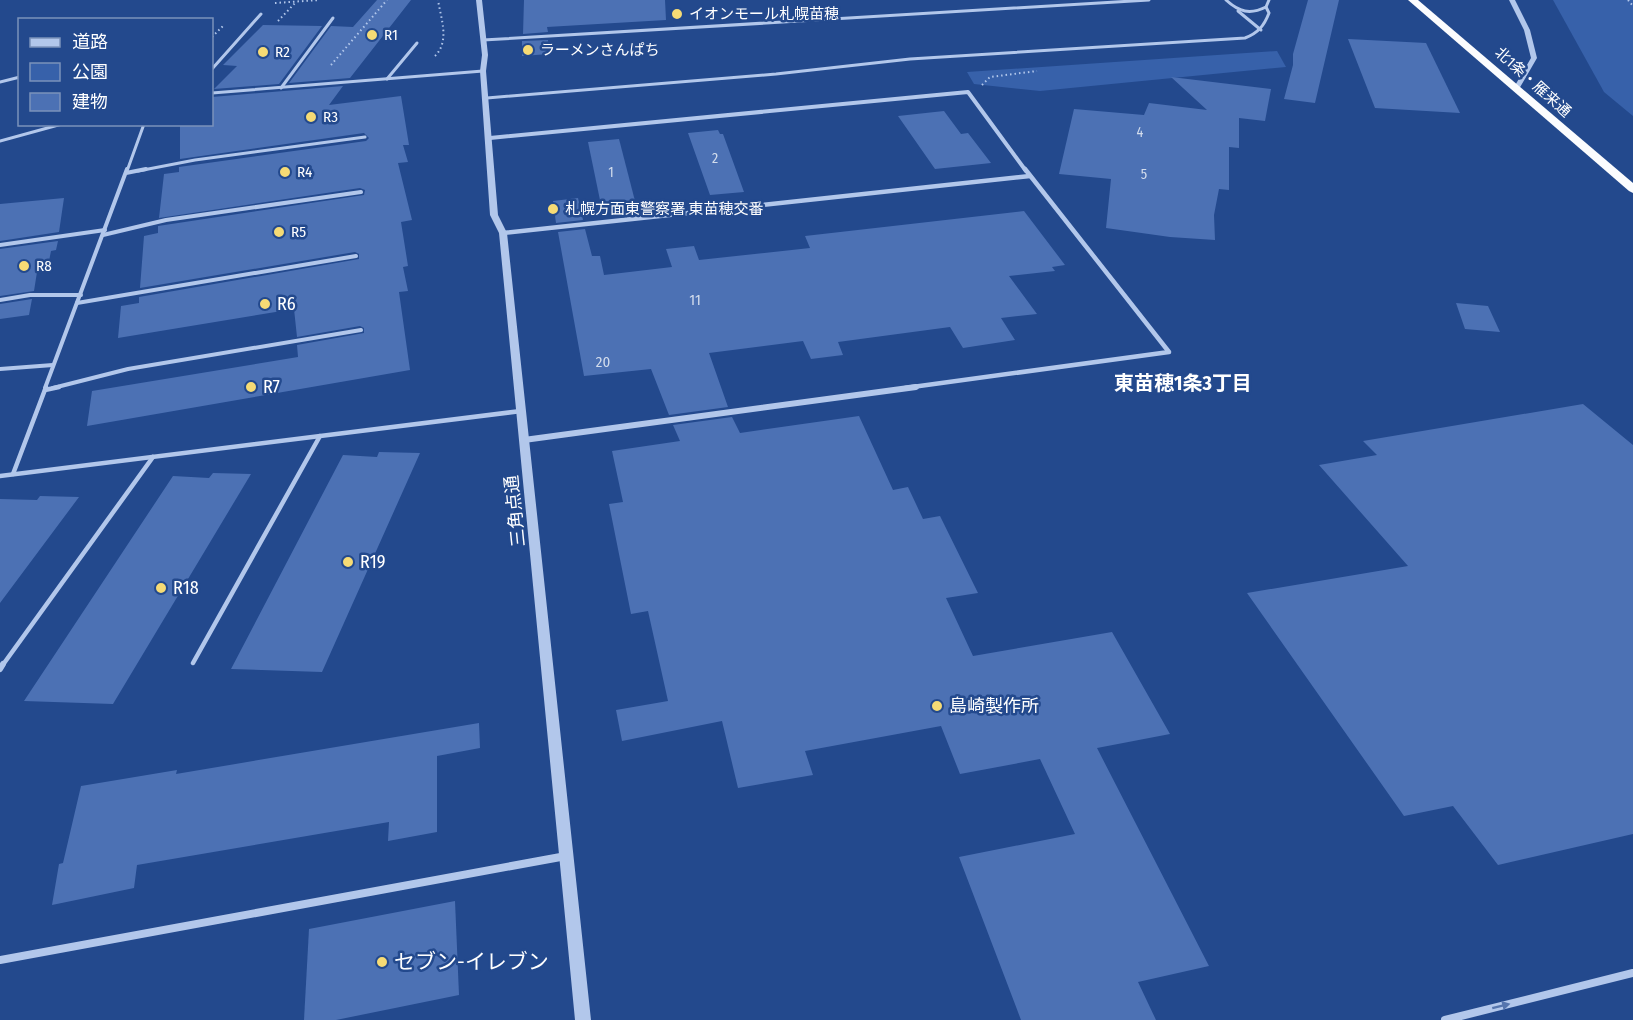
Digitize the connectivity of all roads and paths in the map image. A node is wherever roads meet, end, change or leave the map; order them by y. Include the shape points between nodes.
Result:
1 (387, 0) edge
2 (438, 0) edge
3 (479, 0) edge
4 (1149, 0) edge
5 (1226, 0) edge
6 (1269, 0) edge
7 (1412, 0) edge
8 (1512, 0) edge
9 (1628, 0) edge
10 (1633, 6) edge
11 (1266, 7) junction
12 (1238, 12) junction
13 (261, 14) dead end
14 (333, 18) dead end
15 (1261, 30) junction
16 (483, 40) junction
17 (417, 43) dead end
18 (434, 57) dead end
19 (1035, 65) dead end
20 (213, 68) edge
21 (327, 71) dead end
22 (483, 71) junction
23 (18, 78) edge
24 (387, 79) junction
25 (0, 82) edge
26 (281, 88) junction
27 (1516, 89) junction
28 (977, 90) dead end
29 (213, 93) edge
30 (487, 98) junction
31 (55, 126) edge
32 (143, 126) edge
33 (365, 137) dead end
34 (490, 138) junction
35 (0, 141) edge
36 (126, 172) junction
37 (1030, 177) junction
38 (1633, 189) edge
39 (361, 192) dead end
40 (104, 232) junction
41 (503, 233) junction
42 (0, 245) edge
43 (356, 256) dead end
44 (81, 295) junction
45 (0, 300) edge
46 (77, 303) junction
47 (361, 330) dead end
48 (53, 365) junction
49 (0, 369) edge
50 (45, 390) junction
51 (521, 411) junction
52 (320, 436) junction
53 (524, 440) junction
54 (153, 457) junction
55 (13, 474) junction
56 (0, 476) edge
57 (193, 663) dead end
58 (0, 669) edge
59 (566, 856) junction
60 (0, 960) edge
61 (1633, 973) edge
62 (583, 1020) edge
63 (1445, 1020) edge

1 - 21 path
2 - 18 path via 444,40
3 - 16 street, 三角点通
4 - 16 lane
5 - 12 lane
6 - 11 lane
7 - 27 highway, 北1条・雁来通 via 1479,53
8 - 27 street via 1527,30 1534,58
9 - 10 path
11 - 12 lane
11 - 15 lane via 1269,13
12 - 15 lane
13 - 20 lane
14 - 26 lane
15 - 30 lane via 1245,38 910,59
16 - 22 street, 三角点通
17 - 24 lane
19 - 28 path via 1038,70 990,77
22 - 24 lane
22 - 30 street, 三角点通
23 - 25 lane
24 - 26 lane
26 - 29 lane
27 - 38 highway, 北1条・雁来通
30 - 34 street, 三角点通
31 - 35 lane
32 - 36 lane
33 - 36 lane
34 - 37 street via 968,92
34 - 41 street, 三角点通 via 494,215
36 - 40 lane
37 - 41 street
37 - 53 street via 1168,352
39 - 40 lane via 166,219
40 - 42 lane
40 - 44 lane
41 - 51 street, 三角点通
43 - 46 lane
44 - 45 lane via 30,295
44 - 46 lane
46 - 48 lane
47 - 50 lane via 128,369
48 - 49 lane
48 - 50 lane
50 - 55 lane
51 - 52 lane
51 - 53 street, 三角点通
52 - 54 lane
52 - 57 lane
53 - 59 street, 三角点通
54 - 55 lane
54 - 58 lane
55 - 56 lane
59 - 60 street
59 - 62 street, 三角点通
63 -> 61 street

